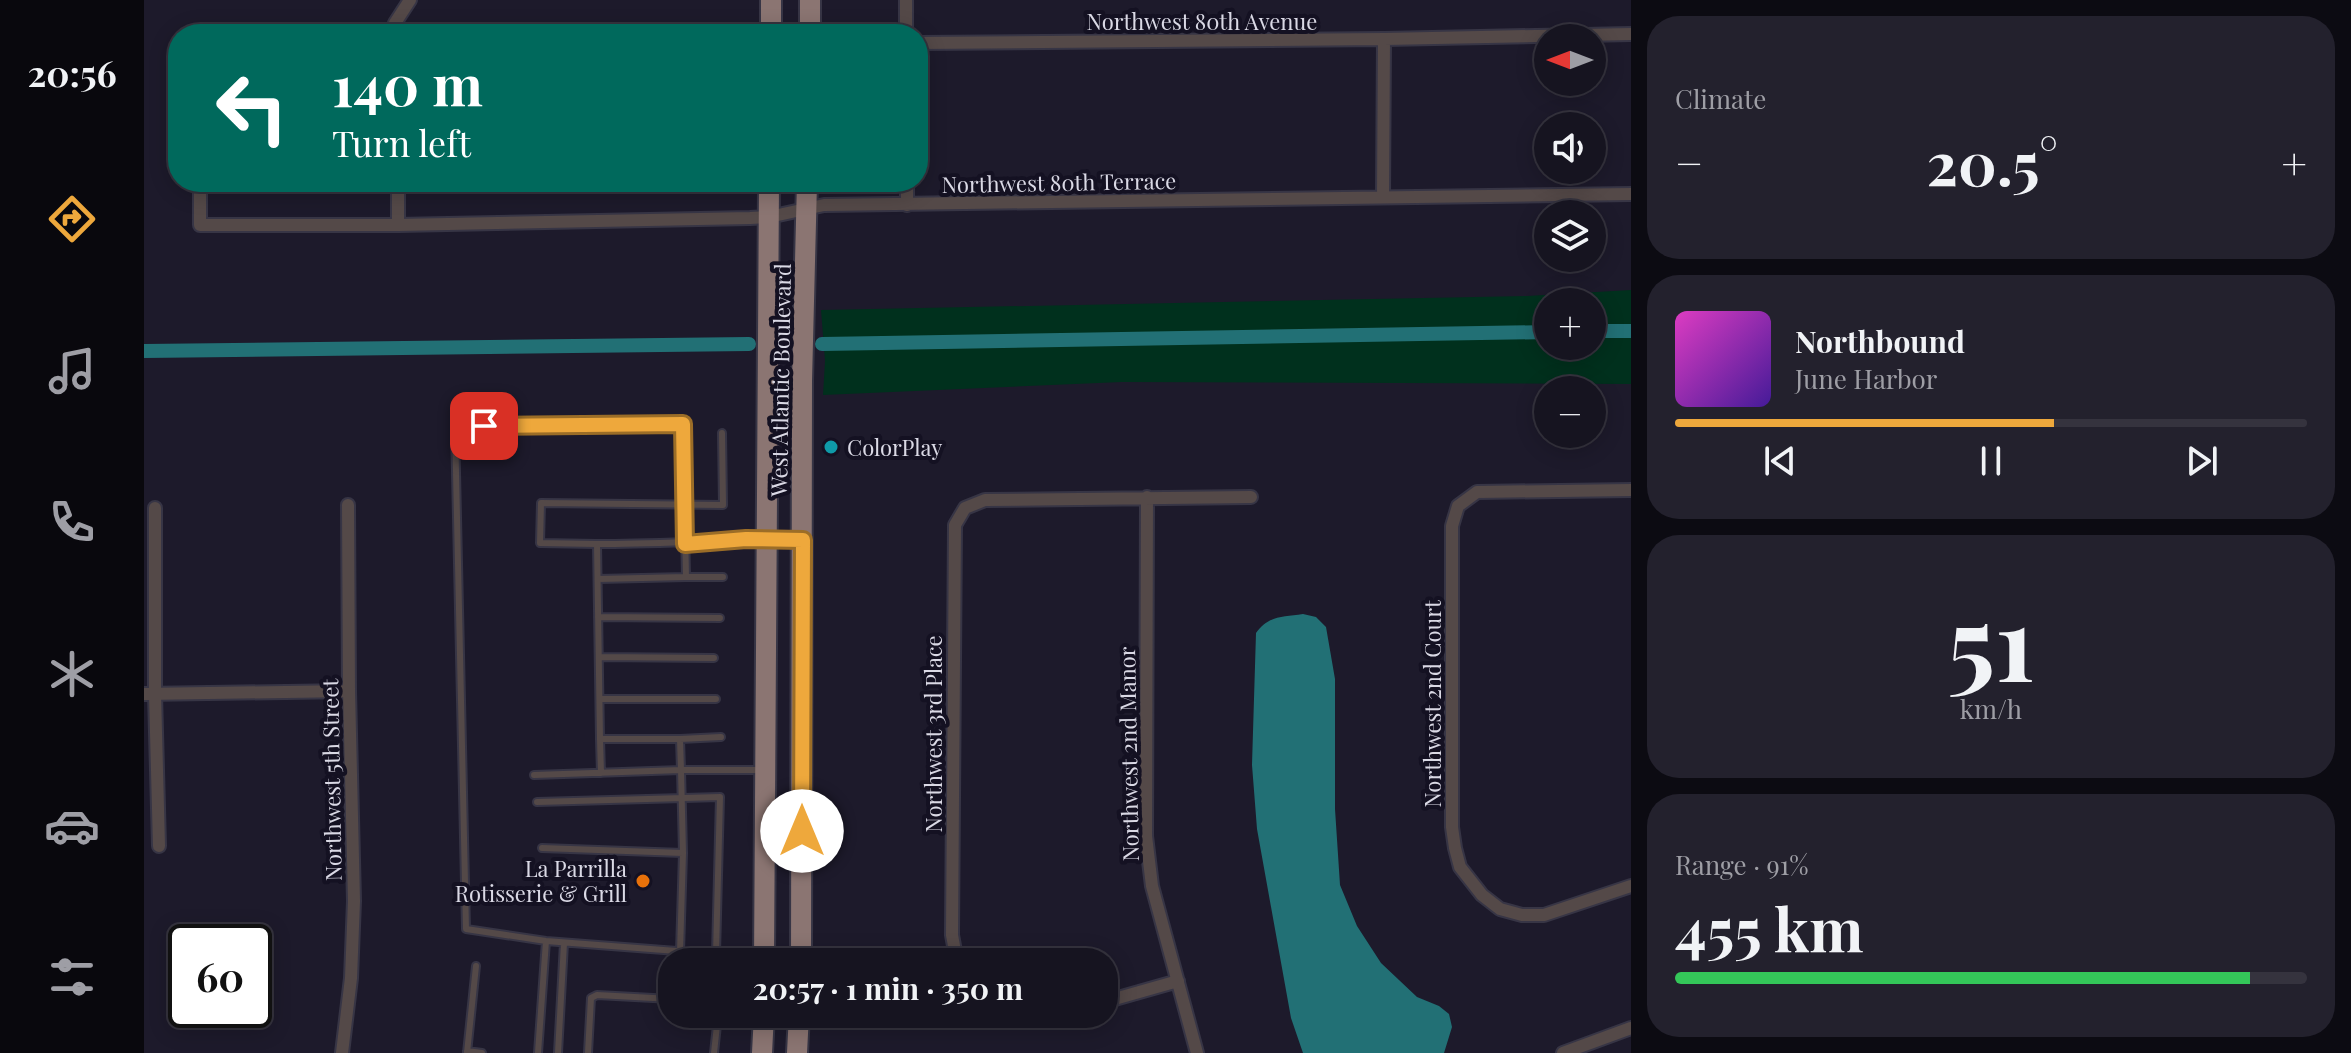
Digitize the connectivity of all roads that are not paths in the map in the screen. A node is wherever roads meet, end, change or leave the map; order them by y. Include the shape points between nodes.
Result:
1 (410, 0) edge
2 (771, 0) edge
3 (810, 0) edge
4 (906, 0) edge
5 (395, 24) edge
6 (771, 24) edge
7 (810, 24) edge
8 (906, 24) edge
9 (1631, 34) edge
10 (1384, 39) junction
11 (928, 43) edge
12 (200, 192) edge
13 (398, 192) edge
14 (769, 192) edge
15 (807, 192) edge
16 (907, 192) edge
17 (1631, 194) edge
18 (1383, 197) junction
19 (907, 205) junction
20 (806, 209) junction
21 (769, 217) junction
22 (398, 225) junction
23 (722, 433) dead end
24 (1631, 490) edge
25 (1147, 497) junction
26 (1251, 497) dead end
27 (683, 504) junction
28 (348, 505) dead end
29 (155, 508) dead end
30 (767, 540) junction
31 (803, 540) junction
32 (597, 544) junction
33 (685, 544) junction
34 (686, 577) junction
35 (723, 577) dead end
36 (598, 579) junction
37 (598, 617) junction
38 (720, 618) dead end
39 (599, 657) junction
40 (714, 658) dead end
41 (349, 691) junction
42 (150, 694) edge
43 (600, 699) junction
44 (716, 699) dead end
45 (721, 737) dead end
46 (600, 739) junction
47 (680, 739) junction
48 (681, 770) junction
49 (766, 770) junction
50 (601, 773) junction
51 (534, 775) dead end
52 (683, 798) junction
53 (537, 802) dead end
54 (159, 846) dead end
55 (542, 848) dead end
56 (683, 853) junction
57 (1631, 886) edge
58 (546, 941) junction
59 (564, 943) junction
60 (680, 948) edge
61 (716, 948) edge
62 (764, 948) edge
63 (801, 948) edge
64 (954, 948) edge
65 (658, 950) edge
66 (476, 966) dead end
67 (1178, 981) junction
68 (658, 998) edge
69 (1118, 998) edge
70 (717, 1028) edge
71 (763, 1028) edge
72 (798, 1028) edge
73 (1631, 1028) edge
74 (467, 1052) edge
75 (342, 1053) edge
76 (482, 1053) edge
77 (538, 1053) edge
78 (558, 1053) edge
79 (588, 1053) edge
80 (714, 1053) edge
81 (762, 1053) edge
82 (797, 1053) edge
83 (1197, 1053) edge
84 (1563, 1053) edge

1 - 5 street
2 - 6 main road
3 - 7 main road
4 - 8 street
9 - 10 street, Northwest 80th Avenue
10 - 11 street, Northwest 80th Avenue
10 - 18 street
12 - 22 street, Northwest 80th Terrace via 200,225
13 - 22 street
14 - 21 main road, West Atlantic Boulevard
15 - 20 main road, West Atlantic Boulevard
16 - 19 street
17 - 18 street, Northwest 80th Terrace
18 - 19 street, Northwest 80th Terrace
19 - 20 street, Northwest 80th Terrace
20 - 21 street, Northwest 80th Terrace
20 - 31 main road, West Atlantic Boulevard
21 - 22 street, Northwest 80th Terrace
21 - 30 main road, West Atlantic Boulevard
23 - 27 lane via 723,505
24 - 57 street, Northwest 2nd Court via 1477,492 1458,506 1452,526 1452,827 1460,867 1500,909 1522,915 1544,915
25 - 26 street
25 - 64 street, Northwest 3rd Place via 985,500 965,508 955,525
25 - 67 street, Northwest 2nd Manor via 1146,836 1152,886
27 - 32 lane via 541,503 540,543
27 - 33 lane
27 - 58 lane via 683,424 455,426 466,929
28 - 41 street, Northwest 5th Street
29 - 42 street
30 - 31 lane
30 - 33 lane
30 - 49 main road, West Atlantic Boulevard
31 - 63 main road, West Atlantic Boulevard
32 - 33 lane
32 - 36 lane
33 - 34 lane
34 - 35 lane
34 - 36 lane
36 - 37 lane
37 - 38 lane
37 - 39 lane
39 - 40 lane
39 - 43 lane
41 - 42 street
41 - 75 street, Northwest 5th Street via 354,901
42 - 54 street
43 - 44 lane
43 - 46 lane
45 - 47 lane
46 - 47 lane
46 - 50 lane
47 - 48 lane
48 - 49 lane
48 - 50 lane
48 - 52 lane
49 - 62 main road, West Atlantic Boulevard
50 - 51 lane
52 - 53 lane
52 - 56 lane
52 - 61 lane via 720,797
55 - 56 lane
56 - 60 lane
58 - 59 lane
58 - 77 lane
59 - 65 lane
59 - 78 lane
66 - 74 lane
67 - 69 street
67 - 83 street, Northwest 2nd Manor
68 - 79 lane via 591,998
70 - 80 lane
71 - 81 main road
72 - 82 main road
73 - 84 street
74 - 76 lane

